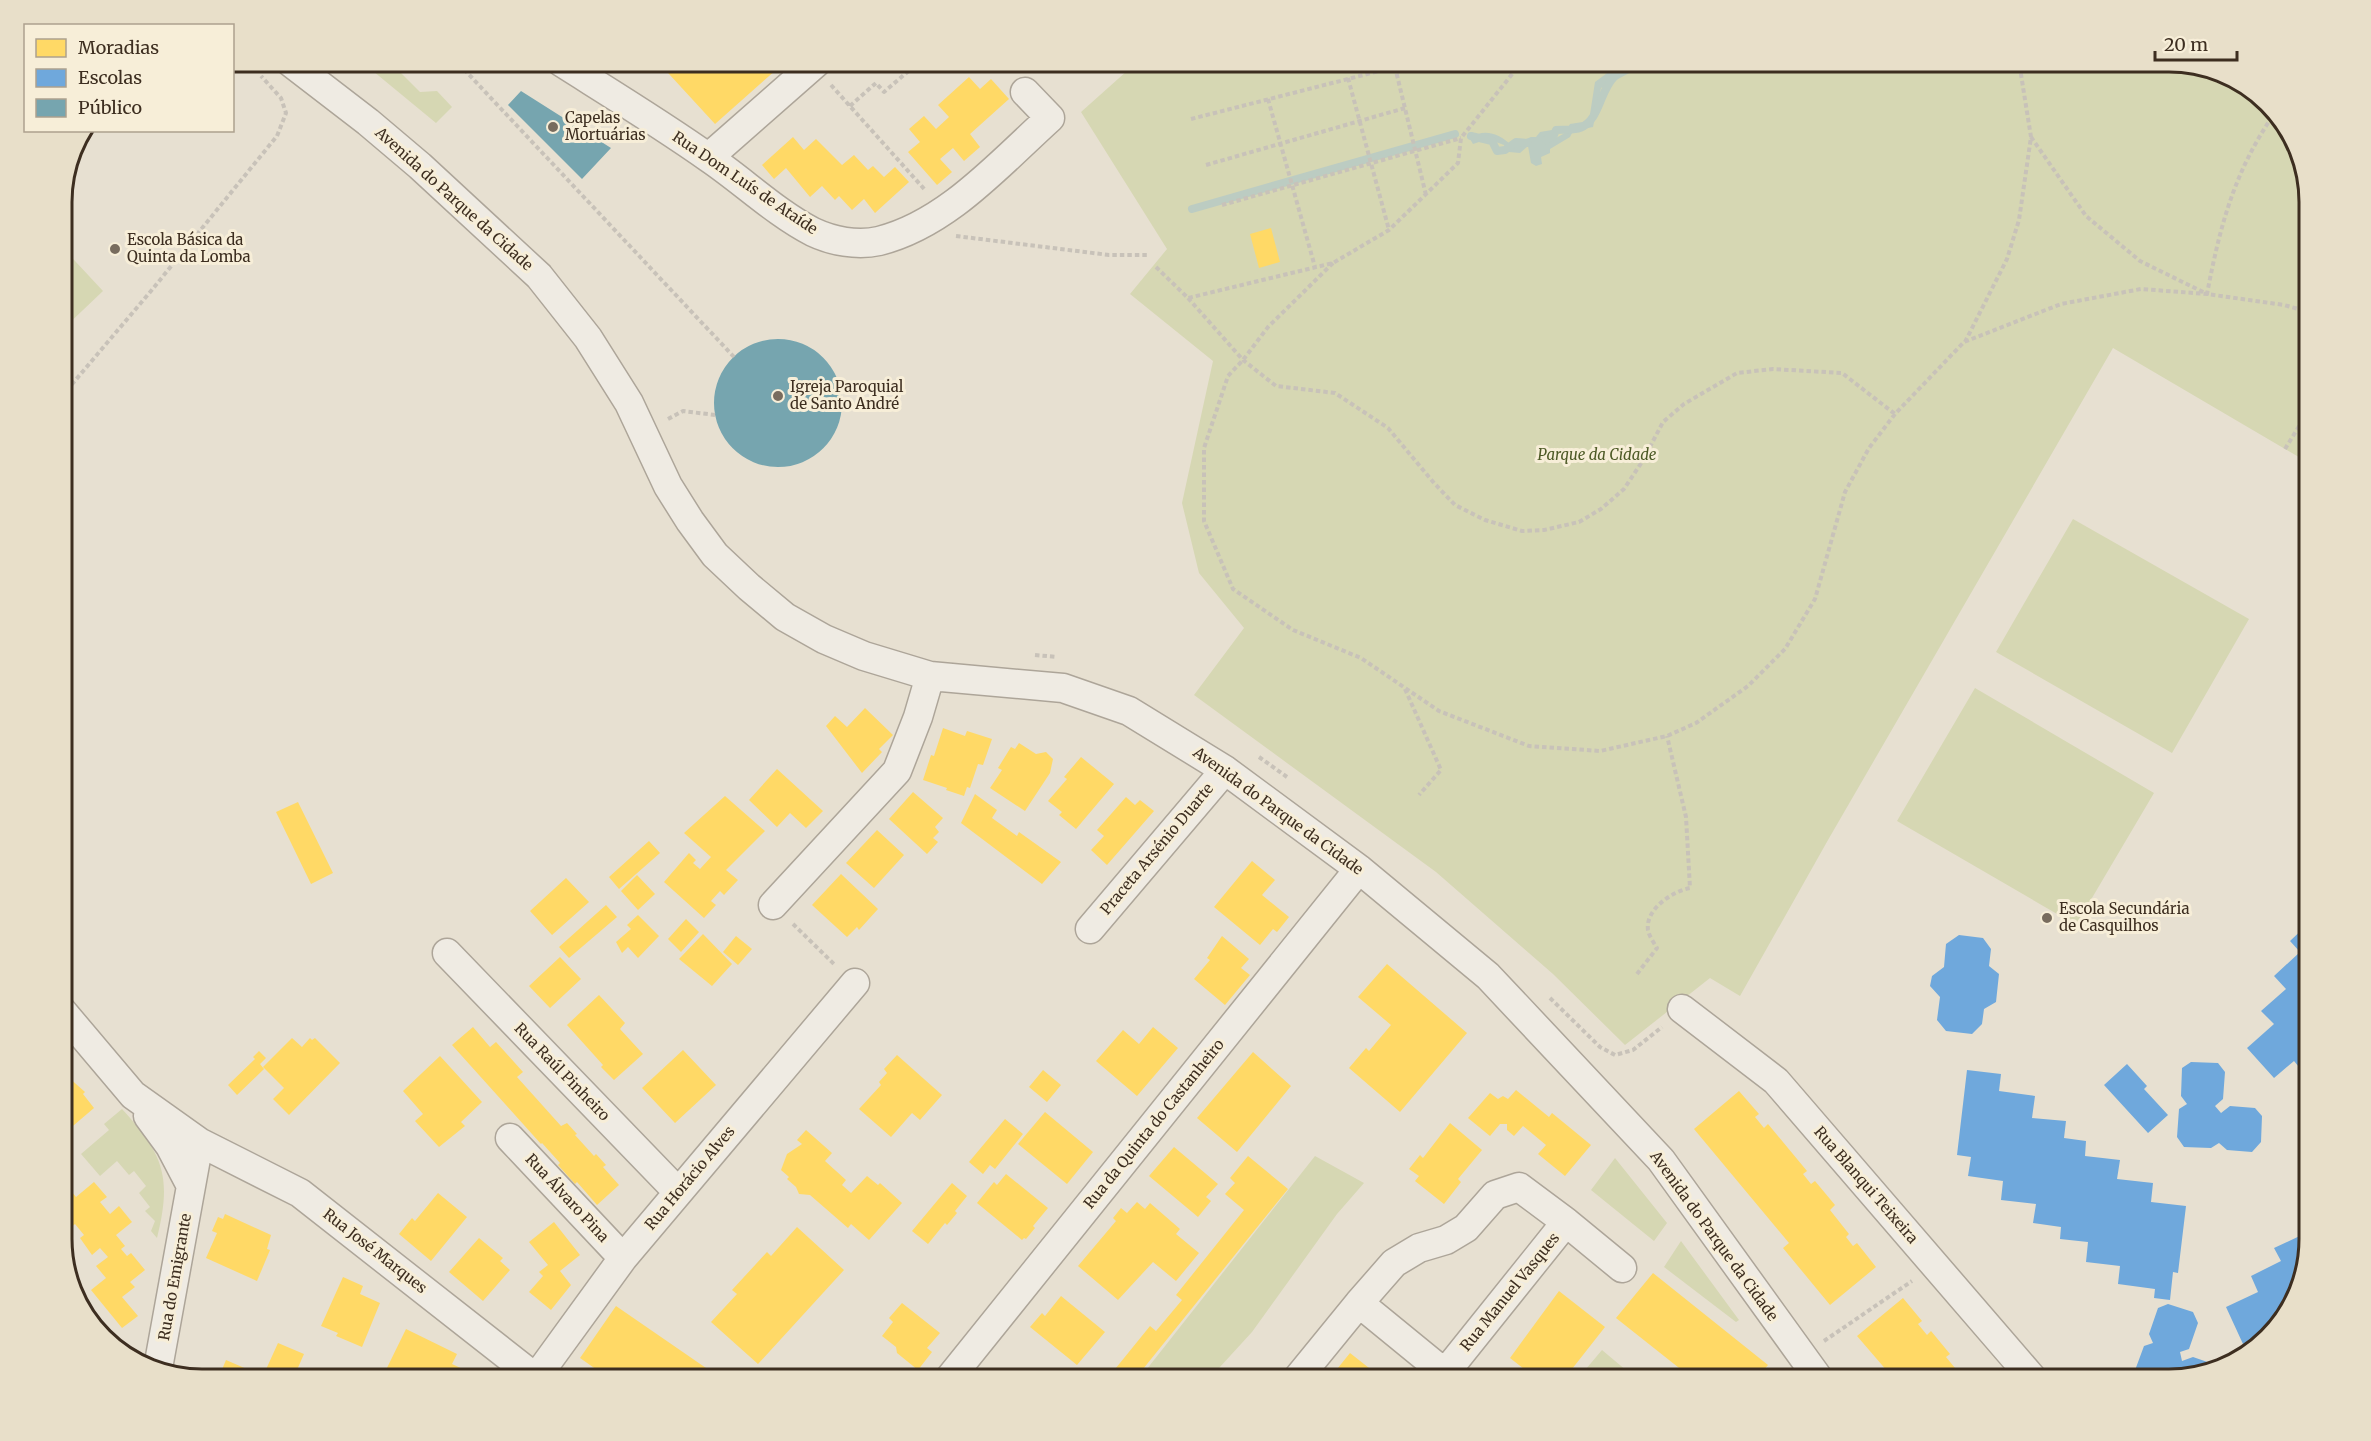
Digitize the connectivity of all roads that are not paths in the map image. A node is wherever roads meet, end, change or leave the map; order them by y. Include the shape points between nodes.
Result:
1 (303, 72) edge
2 (577, 72) edge
3 (805, 72) edge
4 (1025, 92) dead end
5 (709, 157) junction
6 (930, 676) junction
7 (1225, 770) junction
8 (1359, 869) junction
9 (773, 905) road end
10 (1090, 929) dead end
11 (447, 953) dead end
12 (855, 983) road end
13 (1682, 1009) road end
14 (72, 1025) edge
15 (133, 1095) junction
16 (510, 1138) dead end
17 (200, 1142) junction
18 (191, 1186) junction
19 (678, 1192) junction
20 (1566, 1222) junction
21 (624, 1258) junction
22 (1622, 1268) dead end
23 (1359, 1303) junction
24 (159, 1362) edge
25 (523, 1369) edge
26 (543, 1369) edge
27 (958, 1369) edge
28 (1306, 1369) edge
29 (1440, 1369) edge
30 (1454, 1369) edge
31 (1811, 1369) edge
32 (2025, 1369) edge

1 - 6 street, Avenida do Parque da Cidade via 412,159 539,276 588,338 629,403 668,486 715,555 785,617 824,639
2 - 5 street, Rua Dom Luís de Ataíde
3 - 5 street
4 - 5 street, Rua Dom Luís de Ataíde via 1050,118 944,211 912,230 876,242 841,242 813,231
6 - 7 street, Avenida do Parque da Cidade via 1064,688 1129,711
6 - 9 street via 897,771
7 - 8 street, Avenida do Parque da Cidade
7 - 10 street, Praceta Arsénio Duarte
8 - 27 street, Rua da Quinta do Castanheiro
8 - 31 street, Avenida do Parque da Cidade via 1488,976 1654,1152
11 - 19 street, Rua Raúl Pinheiro
12 - 19 street, Rua Horácio Alves
13 - 32 street, Rua Blanqui Teixeira via 1776,1080
14 - 15 street
15 - 17 street
15 - 18 street via 170,1146
16 - 21 street, Rua Álvaro Pina
17 - 18 street, Rua do Emigrante
17 - 25 street, Rua José Marques via 300,1193
18 - 24 street, Rua do Emigrante
19 - 21 street, Rua Horácio Alves
20 - 22 street
20 - 23 street, Rua Manuel Vasques via 1519,1187 1495,1195 1466,1228 1394,1263
20 - 30 street, Rua Manuel Vasques
21 - 26 street, Rua Horácio Alves
23 - 28 street
23 - 29 street, Rua Manuel Vasques

